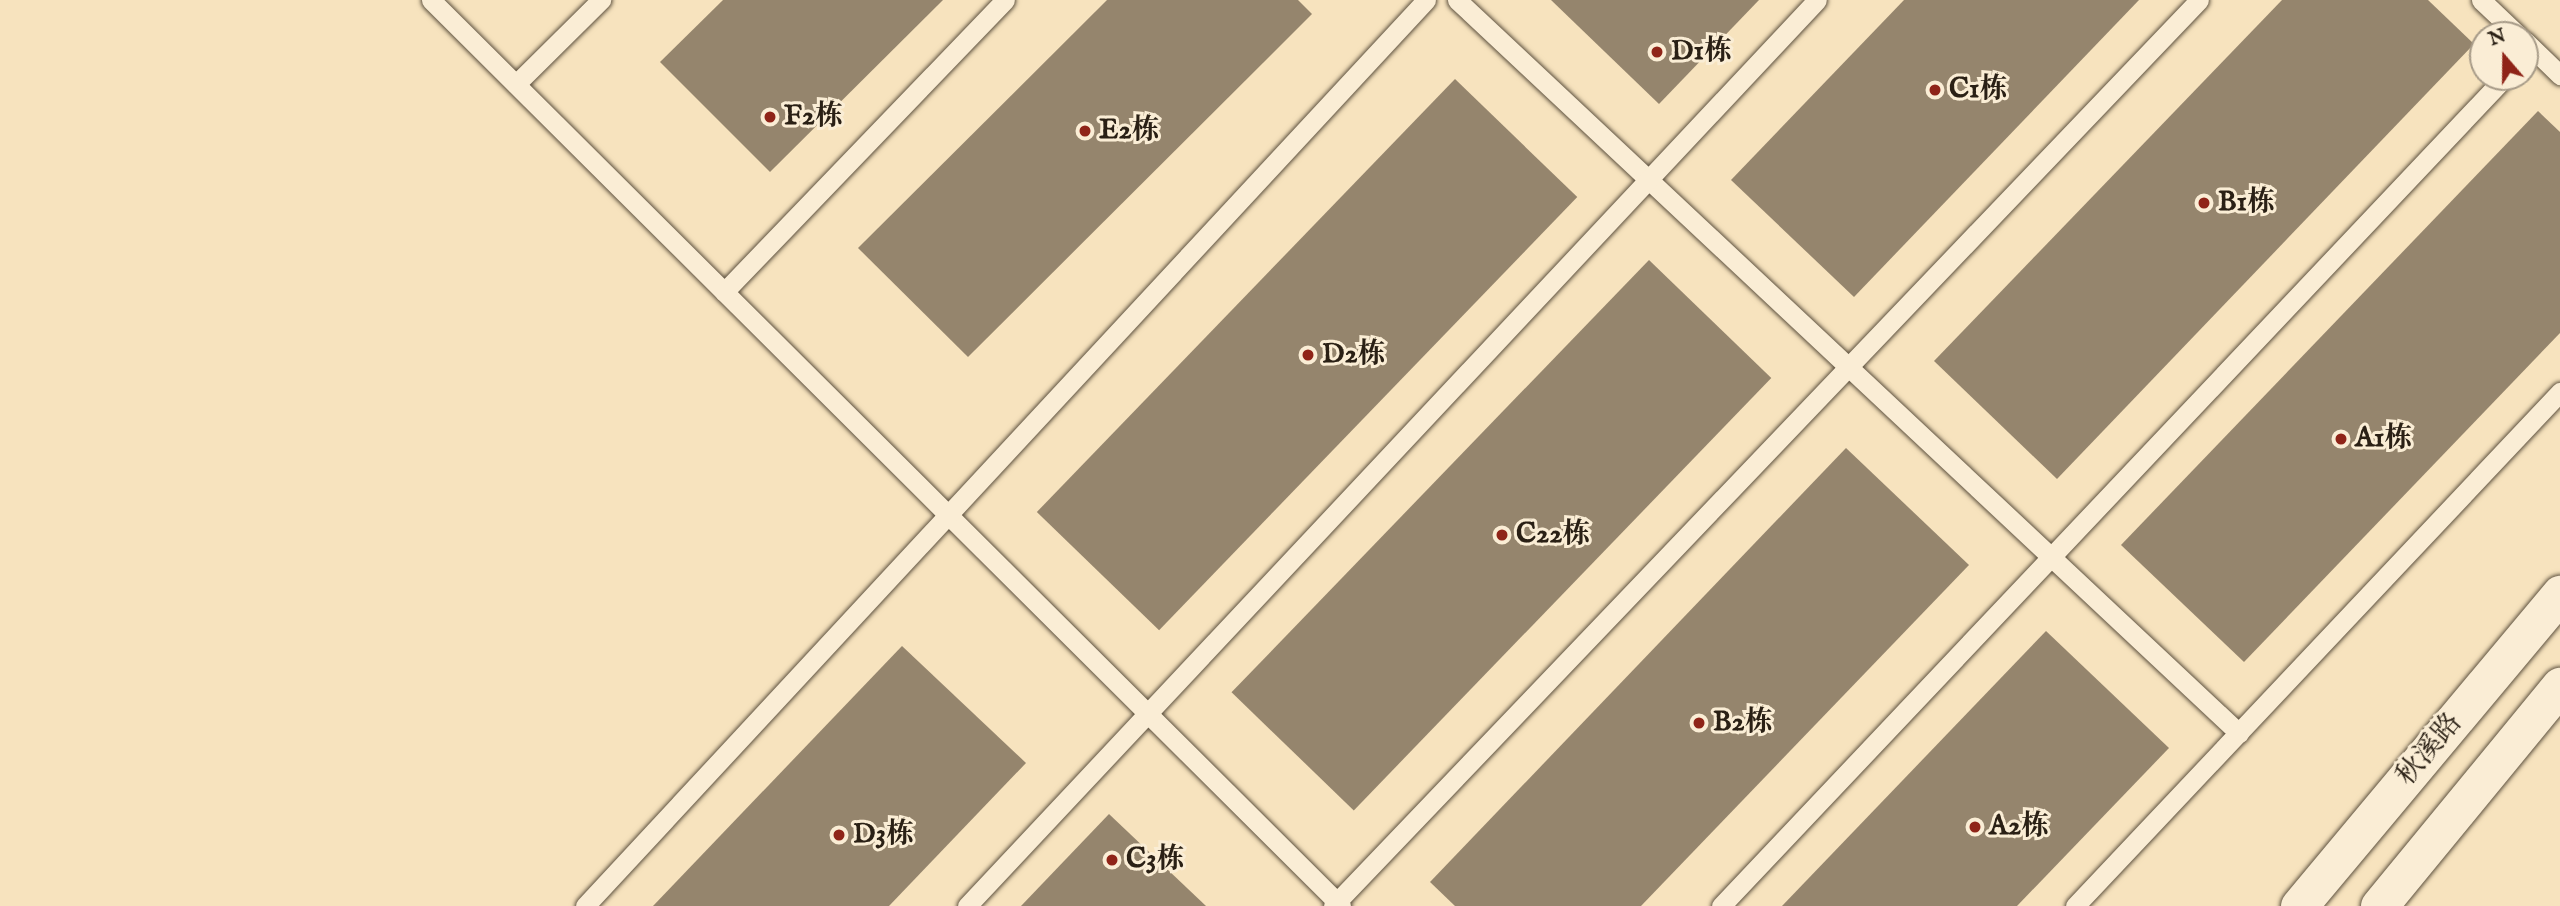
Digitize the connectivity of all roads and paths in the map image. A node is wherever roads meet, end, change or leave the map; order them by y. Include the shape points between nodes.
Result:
1 (431, 0) edge
2 (601, 0) edge
3 (1005, 0) edge
4 (1426, 0) edge
5 (1457, 0) edge
6 (1817, 0) edge
7 (2199, 0) edge
8 (2481, 0) edge
9 (2502, 21) edge
10 (2539, 57) edge
11 (2560, 75) edge
12 (516, 84) junction
13 (2492, 91) edge
14 (1649, 179) junction
15 (724, 292) junction
16 (1848, 367) junction
17 (2560, 392) edge
18 (948, 514) junction
19 (2051, 557) junction
20 (2560, 594) edge
21 (2560, 685) edge
22 (1148, 714) junction
23 (2239, 733) junction
24 (1337, 905) edge
25 (585, 906) edge
26 (967, 906) edge
27 (1721, 906) edge
28 (2075, 906) edge
29 (2299, 906) edge
30 (2379, 906) edge

1 - 12 lane
2 - 12 lane
3 - 15 lane
4 - 18 lane
5 - 14 lane
6 - 14 lane
7 - 16 lane
8 - 9 lane
10 - 11 lane
12 - 15 lane
13 - 19 lane
14 - 16 lane
14 - 22 lane
15 - 18 lane
16 - 19 lane
16 - 24 lane
17 - 23 lane
18 - 22 lane
18 - 25 lane
19 - 23 lane
19 - 27 lane
20 - 29 street, 秋溪路
21 - 30 street
22 - 24 lane
22 - 26 lane
23 - 28 lane

